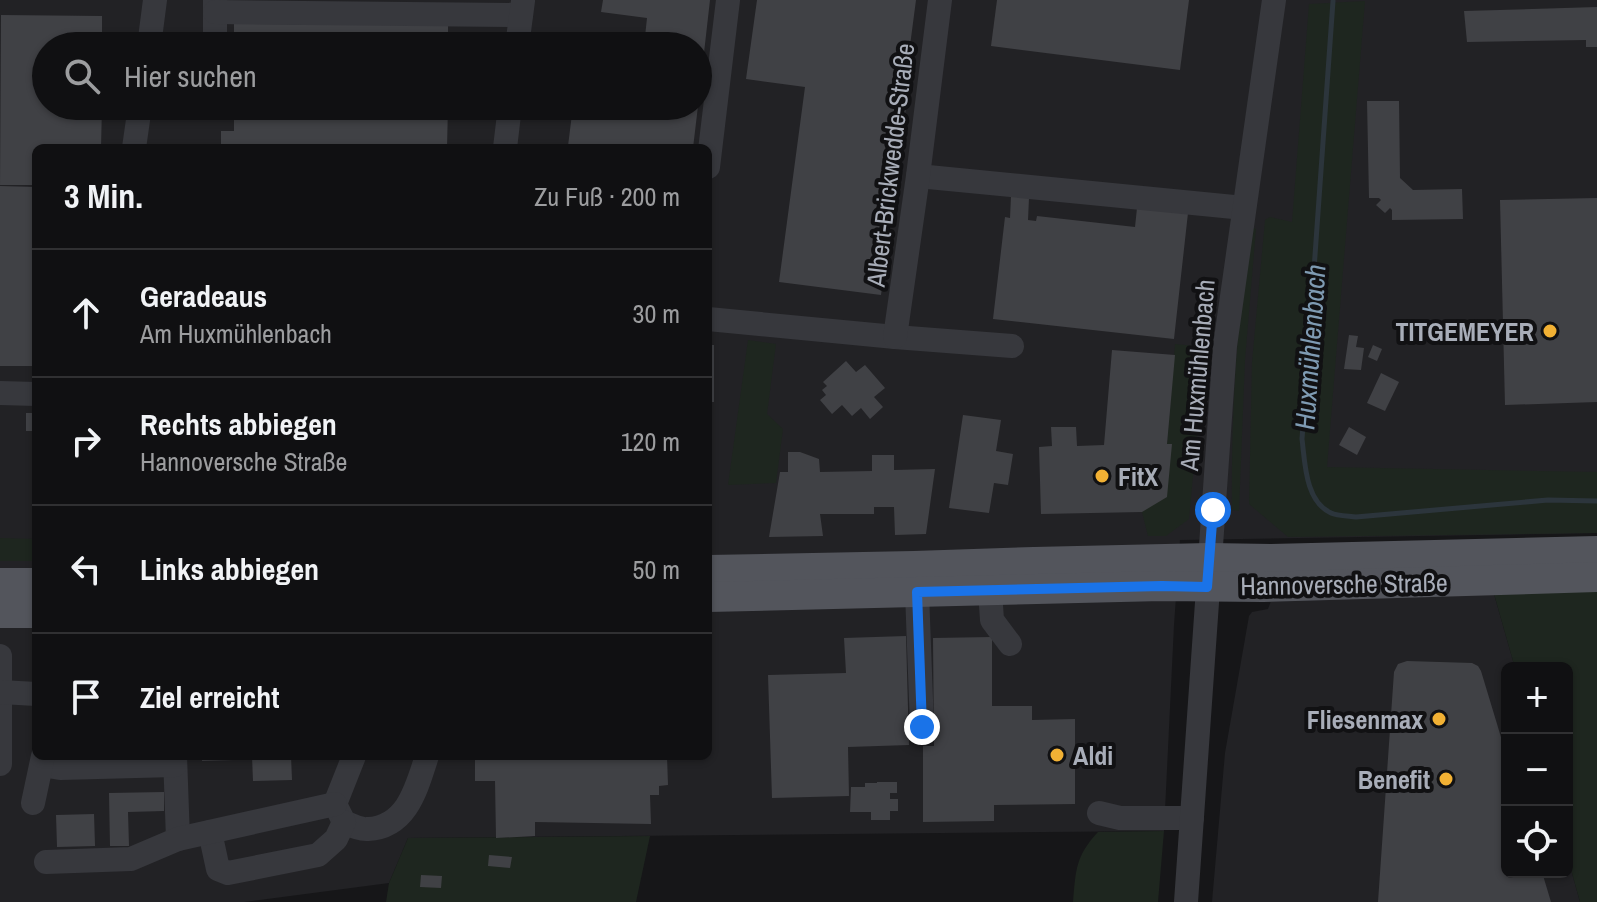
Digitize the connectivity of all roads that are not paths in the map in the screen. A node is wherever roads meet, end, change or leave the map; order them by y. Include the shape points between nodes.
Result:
1 (155, 0) edge
2 (728, 0) edge
3 (940, 0) edge
4 (1274, 0) edge
5 (215, 6) edge
6 (473, 7) edge
7 (522, 7) edge
8 (151, 32) edge
9 (215, 32) edge
10 (519, 32) edge
11 (136, 120) edge
12 (508, 120) edge
13 (129, 141) edge
14 (505, 144) edge
15 (711, 144) edge
16 (918, 176) junction
17 (1244, 208) junction
18 (712, 319) edge
19 (895, 337) junction
20 (1012, 346) dead end
21 (0, 393) edge
22 (32, 394) edge
23 (1597, 551) edge
24 (712, 570) edge
25 (1208, 572) junction
26 (1597, 577) edge
27 (0, 583) edge
28 (32, 583) edge
29 (990, 590) junction
30 (917, 592) junction
31 (712, 597) edge
32 (0, 613) edge
33 (32, 613) edge
34 (1010, 644) dead end
35 (0, 656) edge
36 (1, 692) edge
37 (32, 694) edge
38 (922, 727) dead end
39 (42, 760) edge
40 (353, 760) edge
41 (426, 760) edge
42 (175, 761) edge
43 (0, 764) edge
44 (33, 803) dead end
45 (340, 813) junction
46 (1099, 813) dead end
47 (1192, 818) junction
48 (210, 832) junction
49 (178, 839) junction
50 (46, 862) dead end
51 (1186, 902) edge

1 - 8 street
2 - 15 street
3 - 16 street, Albert-Brickwedde-Straße
4 - 17 street, Am Huxmühlenbach
5 - 6 street
5 - 9 street
6 - 7 street
7 - 10 street
11 - 13 street
12 - 14 street
16 - 17 street
16 - 19 street, Albert-Brickwedde-Straße
17 - 25 street, Am Huxmühlenbach via 1225,346
18 - 19 street
19 - 20 street
21 - 22 street
23 - 25 main road, Hannoversche Straße via 1271,559
24 - 25 main road, Hannoversche Straße
25 - 26 main road, Hannoversche Straße via 1263,587
25 - 29 main road, Hannoversche Straße
25 - 47 street, Am Huxmühlenbach
27 - 28 main road
29 - 30 main road, Hannoversche Straße
29 - 34 street via 992,620
30 - 31 main road, Hannoversche Straße
30 - 38 street
32 - 33 main road
35 - 36 street
36 - 37 street
36 - 43 street
39 - 42 street via 60,768
39 - 44 street
40 - 45 street
41 - 45 street via 411,802 391,823 367,830
42 - 49 street
45 - 48 street
45 - 48 street via 336,839 318,855 228,873 218,869
46 - 47 street
47 - 51 street, Am Huxmühlenbach
48 - 49 street
49 - 50 street via 131,859

